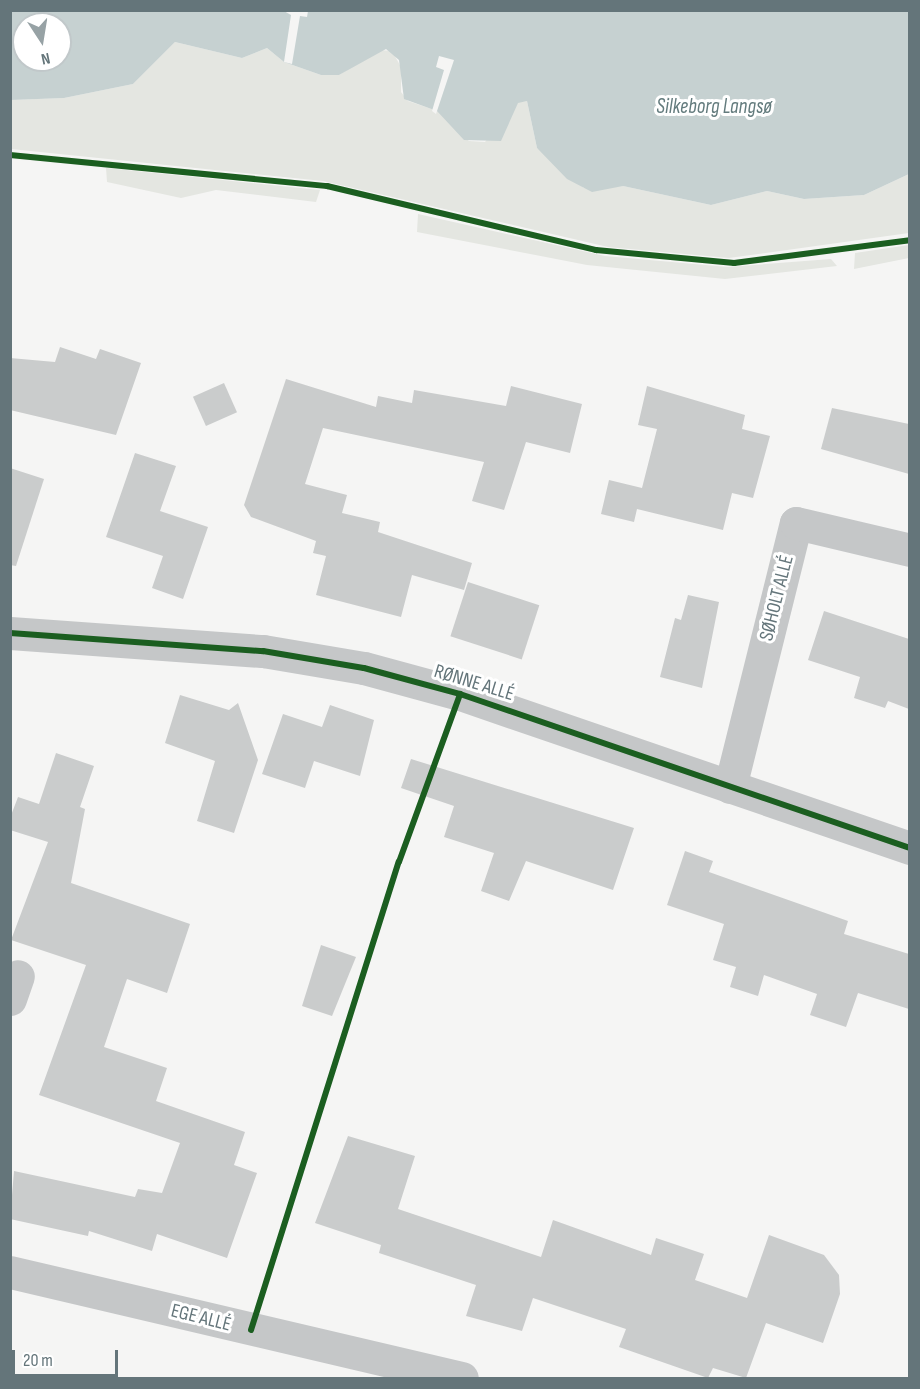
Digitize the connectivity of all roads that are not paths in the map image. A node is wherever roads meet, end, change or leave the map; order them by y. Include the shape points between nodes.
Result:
1 (909, 550) edge
2 (10, 633) edge
3 (730, 787) junction
4 (909, 848) edge
5 (10, 1272) edge
6 (462, 1378) edge

1 - 3 street, SØHOLT ALLÉ via 796,523
2 - 3 street, RØNNE ALLÉ via 263,651 364,668
3 - 4 street, RØNNE ALLÉ
5 - 6 street, EGE ALLÉ

